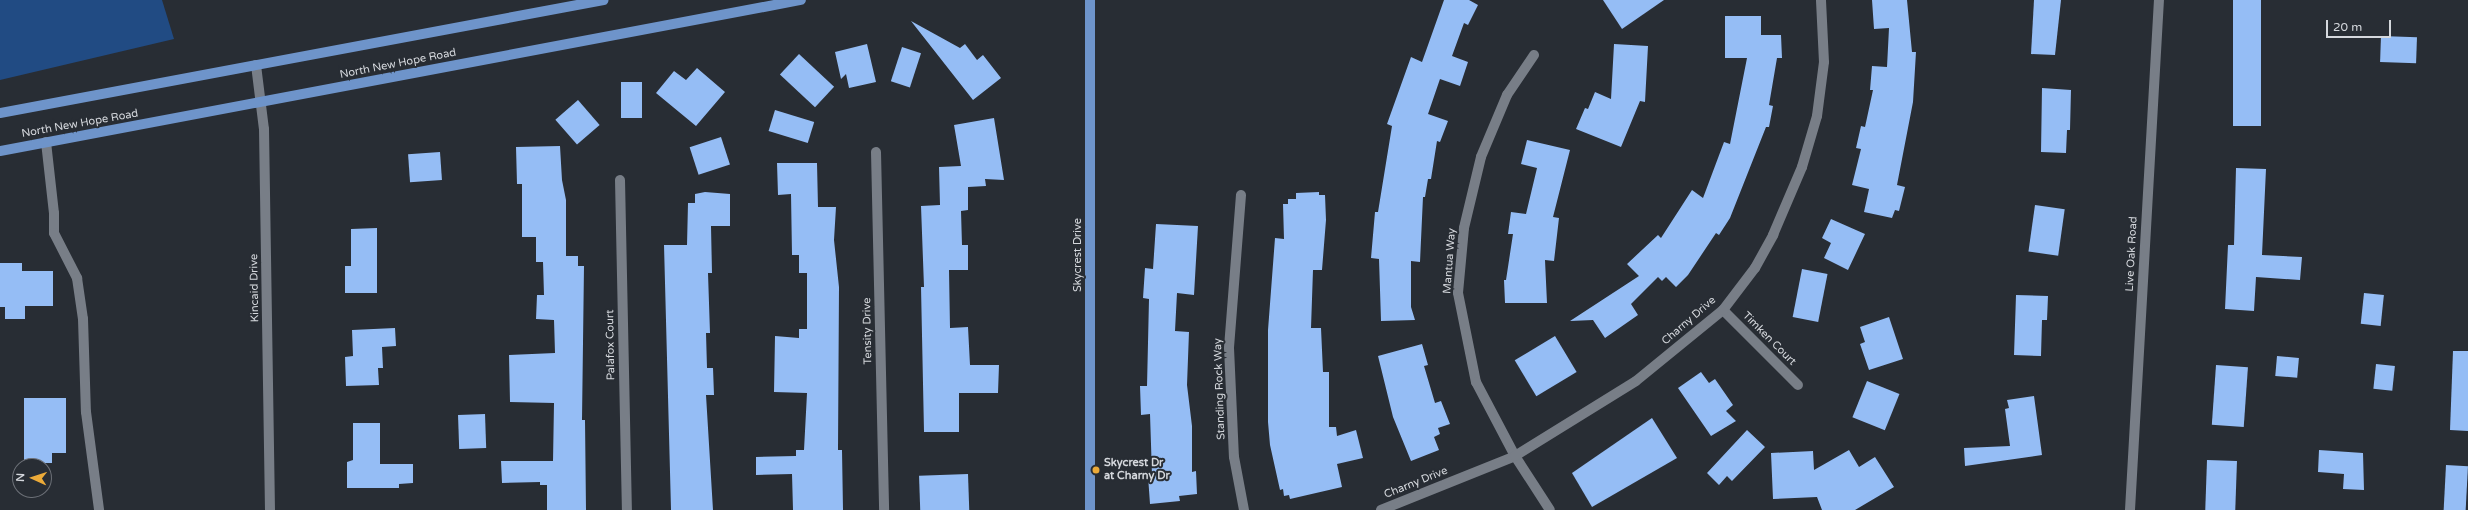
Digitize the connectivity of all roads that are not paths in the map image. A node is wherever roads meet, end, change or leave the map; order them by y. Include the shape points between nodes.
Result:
1 (604, 0) edge
2 (801, 0) edge
3 (1090, 0) edge
4 (1821, 0) edge
5 (2159, 0) edge
6 (1534, 55) dead end
7 (256, 65) junction
8 (262, 102) junction
9 (0, 113) edge
10 (46, 142) junction
11 (0, 151) edge
12 (876, 152) dead end
13 (620, 180) dead end
14 (1241, 196) dead end
15 (1723, 310) junction
16 (1798, 385) dead end
17 (1515, 456) junction
18 (99, 510) edge
19 (270, 510) edge
20 (627, 510) edge
21 (884, 510) edge
22 (1090, 510) edge
23 (1244, 510) edge
24 (1381, 510) edge
25 (1550, 510) edge
26 (2130, 510) edge

1 - 7 main road
2 - 8 main road, North New Hope Road
3 - 22 main road, Skycrest Drive
4 - 15 street, Charny Drive via 1824,62 1817,116 1802,167 1755,268
5 - 26 street, Live Oak Road
6 - 17 street, Mantua Way via 1507,95 1481,158 1464,228 1458,292 1476,382
7 - 8 street, Kincaid Drive
7 - 9 main road
8 - 10 main road, North New Hope Road
8 - 19 street, Kincaid Drive
10 - 11 main road, North New Hope Road
10 - 18 street via 54,233 77,278 83,319 86,412
12 - 21 street, Tensity Drive
13 - 20 street, Palafox Court
14 - 23 street, Standing Rock Way via 1229,348 1234,457
15 - 16 street, Timken Court
15 - 17 street, Charny Drive via 1636,381
17 - 24 street, Charny Drive
17 - 25 street, Mantua Way

